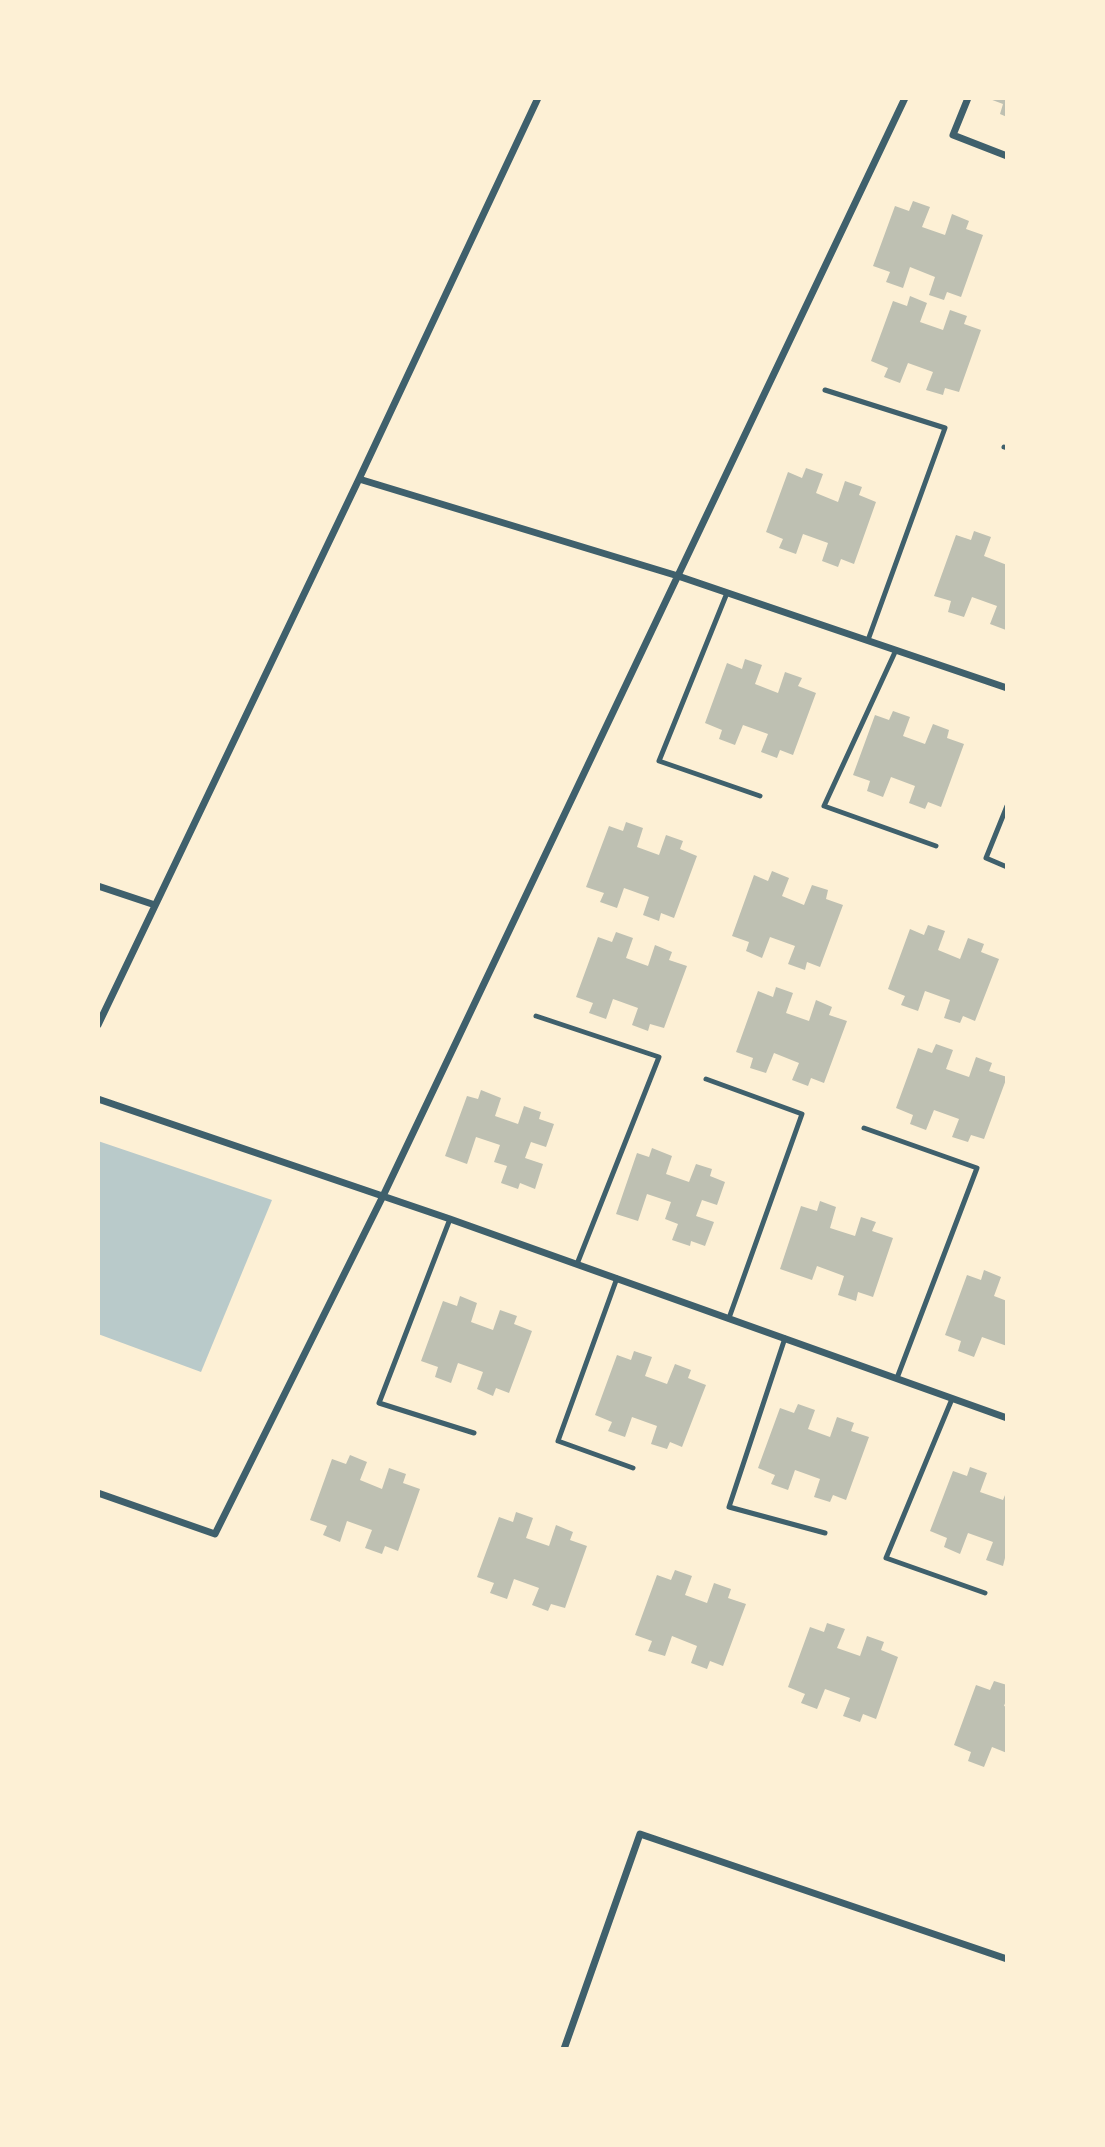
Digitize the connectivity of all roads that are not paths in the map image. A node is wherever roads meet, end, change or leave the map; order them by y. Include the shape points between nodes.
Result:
1 (538, 98) edge
2 (905, 98) edge
3 (968, 98) edge
4 (1007, 156) edge
5 (825, 390) dead end
6 (359, 479) junction
7 (678, 576) junction
8 (727, 593) junction
9 (868, 640) junction
10 (896, 650) junction
11 (1007, 688) edge
12 (760, 796) dead end
13 (1007, 806) edge
14 (936, 846) dead end
15 (1007, 867) edge
16 (98, 886) edge
17 (155, 905) junction
18 (536, 1016) dead end
19 (98, 1025) edge
20 (706, 1079) dead end
21 (98, 1099) edge
22 (864, 1128) dead end
23 (383, 1196) junction
24 (450, 1219) junction
25 (577, 1264) junction
26 (617, 1279) junction
27 (729, 1318) junction
28 (785, 1338) junction
29 (897, 1378) junction
30 (951, 1399) junction
31 (1007, 1418) edge
32 (474, 1433) dead end
33 (633, 1468) dead end
34 (98, 1493) edge
35 (825, 1533) dead end
36 (985, 1593) dead end
37 (1007, 1959) edge
38 (564, 2049) edge

1 - 6 street
2 - 7 street
3 - 4 street via 953,135
5 - 9 lane via 945,428
6 - 7 street
6 - 17 street
7 - 8 street
7 - 23 street
8 - 9 street
8 - 12 lane via 659,761
9 - 10 street
10 - 11 street
10 - 14 lane via 824,806
13 - 15 lane via 986,858
16 - 17 street
17 - 19 street
18 - 25 lane via 659,1057
20 - 27 lane via 802,1114
21 - 23 street
22 - 29 lane via 977,1168
23 - 24 street
23 - 34 street via 215,1534
24 - 25 street
24 - 32 lane via 379,1403
25 - 26 street
26 - 27 street
26 - 33 lane via 558,1441
27 - 28 street
28 - 29 street
28 - 35 lane via 729,1507
29 - 30 street
30 - 31 street
30 - 36 lane via 886,1558
37 - 38 street via 640,1834

